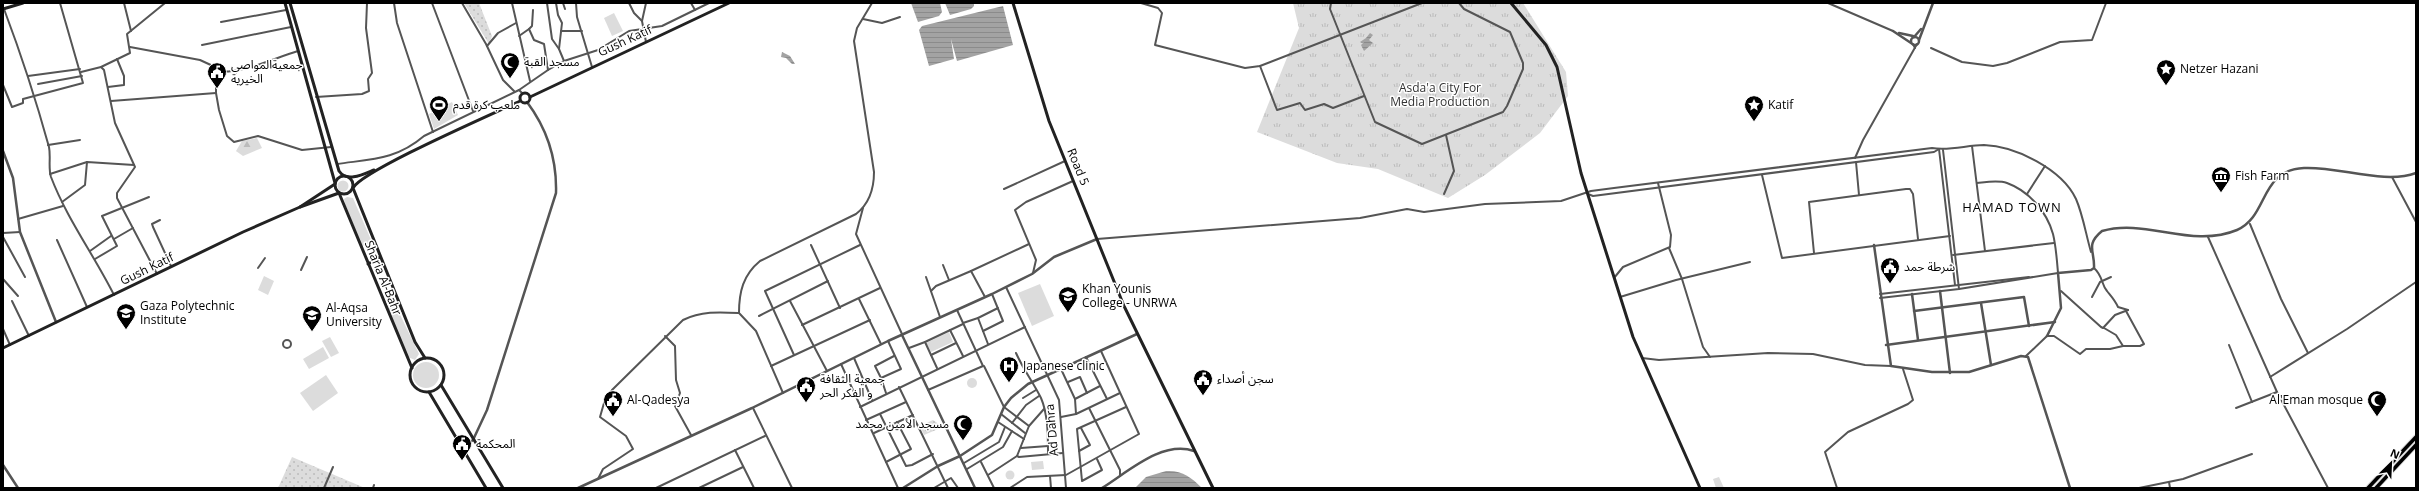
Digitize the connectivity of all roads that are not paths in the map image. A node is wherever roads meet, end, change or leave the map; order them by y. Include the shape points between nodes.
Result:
1 (23, 3) edge
2 (60, 3) edge
3 (124, 3) edge
4 (165, 3) edge
5 (284, 3) edge
6 (290, 3) edge
7 (367, 3) edge
8 (394, 3) edge
9 (432, 3) edge
10 (462, 3) edge
11 (512, 3) edge
12 (547, 3) edge
13 (556, 3) edge
14 (563, 3) edge
15 (576, 3) edge
16 (629, 3) edge
17 (646, 3) edge
18 (691, 3) edge
19 (709, 3) edge
20 (728, 3) edge
21 (872, 3) edge
22 (1013, 3) edge
23 (1141, 3) edge
24 (1331, 3) edge
25 (1422, 3) edge
26 (1459, 3) edge
27 (1511, 3) edge
28 (1828, 3) edge
29 (1933, 3) edge
30 (2106, 3) edge
31 (565, 8) dead end
32 (4, 9) edge
33 (286, 10) junction
34 (533, 10) dead end
35 (695, 10) junction
36 (900, 18) dead end
37 (862, 19) junction
38 (642, 21) junction
39 (221, 22) dead end
40 (516, 23) junction
41 (1922, 27) junction
42 (291, 28) junction
43 (642, 28) junction
44 (529, 29) junction
45 (131, 31) junction
46 (561, 31) junction
47 (582, 31) junction
48 (1893, 31) junction
49 (1341, 35) junction
50 (519, 36) junction
51 (1914, 37) junction
52 (1919, 40) junction
53 (646, 42) junction
54 (1912, 44) junction
55 (1917, 44) junction
56 (202, 45) dead end
57 (487, 46) junction
58 (130, 47) junction
59 (1915, 48) junction
60 (1931, 48) dead end
61 (559, 49) junction
62 (298, 51) junction
63 (587, 54) junction
64 (117, 58) junction
65 (564, 61) junction
66 (1260, 66) junction
67 (101, 67) junction
68 (592, 67) junction
69 (80, 69) junction
70 (548, 70) junction
71 (216, 71) junction
72 (81, 72) junction
73 (28, 76) junction
74 (82, 76) junction
75 (530, 80) junction
76 (38, 84) dead end
77 (3, 86) edge
78 (108, 86) junction
79 (520, 90) junction
80 (514, 91) junction
81 (216, 93) junction
82 (522, 93) junction
83 (34, 96) junction
84 (1364, 96) junction
85 (316, 97) junction
86 (530, 97) junction
87 (111, 101) junction
88 (520, 101) junction
89 (527, 102) junction
90 (473, 111) junction
91 (433, 132) junction
92 (1446, 135) junction
93 (80, 140) dead end
94 (48, 145) junction
95 (1972, 146) junction
96 (331, 147) junction
97 (326, 148) junction
98 (1938, 149) junction
99 (1943, 150) junction
100 (3, 151) edge
101 (1856, 158) junction
102 (1065, 161) junction
103 (87, 162) junction
104 (1856, 162) junction
105 (134, 165) junction
106 (336, 165) junction
107 (386, 166) junction
108 (2045, 166) junction
109 (2416, 173) edge
110 (50, 174) junction
111 (1762, 174) junction
112 (346, 176) junction
113 (2391, 176) junction
114 (1073, 180) junction
115 (335, 183) junction
116 (1658, 183) junction
117 (1977, 183) junction
118 (1659, 187) junction
119 (353, 188) junction
120 (1004, 189) dead end
121 (339, 193) junction
122 (1444, 194) dead end
123 (1587, 194) junction
124 (2027, 194) junction
125 (1859, 195) junction
126 (149, 197) dead end
127 (62, 202) junction
128 (64, 206) junction
129 (300, 207) junction
130 (864, 207) junction
131 (122, 208) junction
132 (18, 219) junction
133 (160, 220) dead end
134 (2416, 222) edge
135 (2250, 224) junction
136 (133, 228) junction
137 (20, 232) junction
138 (3, 233) edge
139 (111, 236) junction
140 (1950, 236) junction
141 (2208, 236) junction
142 (3, 237) edge
143 (114, 239) junction
144 (1097, 239) junction
145 (1918, 239) junction
146 (57, 240) dead end
147 (2054, 243) junction
148 (1029, 244) junction
149 (860, 245) junction
150 (1874, 245) junction
151 (811, 246) dead end
152 (1669, 248) junction
153 (90, 251) junction
154 (1985, 251) junction
155 (2091, 252) junction
156 (1814, 253) junction
157 (1956, 254) junction
158 (1953, 255) junction
159 (307, 256) dead end
160 (380, 257) junction
161 (265, 258) dead end
162 (96, 259) junction
163 (1750, 262) dead end
164 (368, 264) junction
165 (820, 264) junction
166 (943, 265) dead end
167 (172, 267) junction
168 (258, 268) dead end
169 (2094, 268) junction
170 (301, 270) dead end
171 (971, 271) junction
172 (157, 274) junction
173 (1032, 274) junction
174 (2058, 274) junction
175 (25, 277) dead end
176 (926, 278) dead end
177 (2111, 278) dead end
178 (3, 279) edge
179 (1614, 279) junction
180 (1682, 279) junction
181 (2103, 279) junction
182 (949, 280) junction
183 (828, 281) junction
184 (2416, 282) edge
185 (1959, 285) junction
186 (1955, 286) junction
187 (1006, 287) junction
188 (880, 288) junction
189 (1956, 289) junction
190 (1959, 289) junction
191 (2061, 290) junction
192 (1940, 291) junction
193 (931, 292) junction
194 (992, 294) junction
195 (1912, 294) junction
196 (114, 295) junction
197 (18, 296) dead end
198 (1880, 296) junction
199 (985, 297) junction
200 (1620, 297) junction
201 (2092, 297) dead end
202 (859, 299) dead end
203 (790, 300) junction
204 (12, 301) dead end
205 (1981, 303) junction
206 (87, 307) junction
207 (840, 308) junction
208 (998, 308) junction
209 (1943, 308) junction
210 (773, 309) junction
211 (958, 310) junction
212 (1914, 311) junction
213 (2126, 311) junction
214 (739, 313) junction
215 (760, 316) dead end
216 (940, 318) junction
217 (978, 318) junction
218 (870, 320) junction
219 (56, 322) junction
220 (2055, 322) junction
221 (963, 323) junction
222 (802, 325) junction
223 (1025, 326) junction
224 (2029, 326) junction
225 (2104, 328) junction
226 (3, 330) edge
227 (950, 330) junction
228 (983, 331) junction
229 (1986, 332) junction
230 (1137, 334) junction
231 (902, 335) junction
232 (29, 336) junction
233 (665, 336) junction
234 (2047, 336) junction
235 (1947, 337) junction
236 (286, 340) joint
237 (1918, 340) junction
238 (888, 341) junction
239 (925, 342) junction
240 (956, 343) junction
241 (881, 344) junction
242 (988, 344) junction
243 (10, 345) junction
244 (1886, 345) junction
245 (2229, 345) dead end
246 (2123, 346) junction
247 (813, 347) junction
248 (3, 348) edge
249 (909, 348) junction
250 (976, 350) junction
251 (1101, 350) junction
252 (1016, 353) dead end
253 (2308, 353) junction
254 (794, 355) junction
255 (931, 355) junction
256 (894, 356) junction
257 (963, 356) junction
258 (2026, 356) junction
259 (1086, 357) junction
260 (1710, 357) junction
261 (425, 358) junction
262 (854, 358) junction
263 (1642, 358) junction
264 (841, 364) junction
265 (772, 366) junction
266 (983, 366) junction
267 (1891, 366) junction
268 (1991, 366) junction
269 (412, 368) junction
270 (937, 368) junction
271 (1061, 369) junction
272 (1903, 369) junction
273 (827, 371) junction
274 (1950, 373) junction
275 (1048, 374) junction
276 (922, 375) junction
277 (2270, 377) junction
278 (881, 378) junction
279 (1032, 382) junction
280 (1068, 382) junction
281 (441, 385) junction
282 (1100, 386) junction
283 (899, 387) junction
284 (928, 390) junction
285 (1036, 390) junction
286 (429, 392) junction
287 (783, 392) junction
288 (2277, 392) junction
289 (886, 393) junction
290 (1087, 393) junction
291 (1120, 393) junction
292 (1039, 396) junction
293 (1023, 398) dead end
294 (1075, 399) junction
295 (872, 400) junction
296 (1107, 400) junction
297 (906, 402) junction
298 (2252, 402) junction
299 (860, 407) junction
300 (1004, 407) junction
301 (1126, 407) junction
302 (753, 408) junction
303 (1089, 408) junction
304 (2236, 408) dead end
305 (1044, 409) junction
306 (880, 414) junction
307 (1001, 414) junction
308 (1076, 414) junction
309 (913, 415) junction
310 (1017, 417) junction
311 (1061, 417) junction
312 (866, 420) junction
313 (897, 422) junction
314 (998, 422) junction
315 (1095, 422) junction
316 (1012, 423) junction
317 (1029, 426) junction
318 (886, 427) junction
319 (1005, 427) junction
320 (1082, 428) junction
321 (1012, 432) junction
322 (873, 433) junction
323 (1025, 433) junction
324 (691, 435) junction
325 (765, 436) dead end
326 (2416, 437) edge
327 (1024, 439) junction
328 (473, 440) junction
329 (2416, 445) edge
330 (1048, 446) junction
331 (462, 448) junction
332 (1021, 448) junction
333 (735, 450) junction
334 (1079, 451) junction
335 (1110, 451) junction
336 (1195, 451) junction
337 (1048, 453) junction
338 (1063, 453) junction
339 (899, 454) junction
340 (933, 454) junction
341 (2252, 454) dead end
342 (960, 456) junction
343 (1017, 456) junction
344 (2394, 458) junction
345 (1097, 459) junction
346 (886, 462) junction
347 (982, 462) junction
348 (964, 463) junction
349 (2399, 463) junction
350 (3, 464) edge
351 (938, 466) junction
352 (333, 467) dead end
353 (743, 467) junction
354 (1082, 468) junction
355 (967, 469) junction
356 (988, 475) junction
357 (1066, 475) junction
358 (1050, 476) junction
359 (1120, 477) junction
360 (598, 480) junction
361 (944, 482) junction
362 (2169, 482) junction
363 (18, 488) edge
364 (324, 488) edge
365 (486, 488) edge
366 (503, 488) edge
367 (578, 488) edge
368 (656, 488) edge
369 (699, 488) edge
370 (754, 488) edge
371 (792, 488) edge
372 (898, 488) edge
373 (903, 488) edge
374 (934, 488) edge
375 (948, 488) edge
376 (958, 488) edge
377 (976, 488) edge
378 (994, 488) edge
379 (1010, 488) edge
380 (1050, 488) edge
381 (1066, 488) edge
382 (1102, 488) edge
383 (1213, 488) edge
384 (1700, 488) edge
385 (1837, 488) edge
386 (2070, 488) edge
387 (2140, 488) edge
388 (2170, 488) edge
389 (2328, 488) edge
390 (2368, 488) edge
391 (2376, 488) edge

1 - 32 main road
2 - 69 street
3 - 45 street
4 - 45 street
5 - 33 main road
6 - 85 main road
7 - 85 street via 366,28 372,73 368,79 369,91 362,94
8 - 91 street via 396,23
9 - 90 street
10 - 57 street
11 - 40 street
12 - 61 street via 552,39
13 - 46 street via 562,23
14 - 31 street
15 - 47 street
16 - 38 street
17 - 38 street
18 - 35 street
19 - 35 street
20 - 53 main road, Gush Katif
21 - 37 street
22 - 102 main road, Road 5 via 1037,84
23 - 66 street via 1158,8 1162,13 1155,45 1245,68
24 - 49 street via 1330,9
25 - 49 street
26 - 92 street via 1464,9 1510,32 1524,66 1504,110
27 - 123 main road via 1546,45 1556,64
28 - 48 street
29 - 41 street
30 - 60 street via 2092,40 2060,42 2007,63 1993,66 1973,64
32 - 73 street
33 - 39 street
33 - 42 main road
34 - 44 street via 532,26
35 - 43 street via 662,26
36 - 37 street via 882,22
37 - 130 street via 855,35 854,47 874,177 871,193
38 - 43 street
40 - 50 street
40 - 57 street via 498,33
41 - 51 street
41 - 52 street
42 - 56 street
42 - 62 main road
43 - 53 street
43 - 63 street via 628,31
44 - 50 street
44 - 70 street via 534,40 544,44
45 - 58 street via 127,36
46 - 47 street
46 - 61 street
47 - 63 street
48 - 51 street
48 - 54 street
49 - 66 street
49 - 84 street
50 - 75 street
51 - 52 street
51 - 54 street via 1911,39
52 - 55 street
53 - 68 main road, Gush Katif
54 - 55 street
54 - 59 street
55 - 59 street
57 - 80 street via 503,80
58 - 64 street via 130,53
58 - 71 street via 200,60 209,63
59 - 101 street via 1863,140
61 - 65 street
62 - 71 street via 238,70
62 - 97 main road
63 - 65 street
63 - 68 street
64 - 67 street
64 - 78 street via 124,76 124,85
65 - 70 street
66 - 84 street via 1277,110 1300,104 1305,110 1324,104 1333,108
67 - 72 street
67 - 78 street
68 - 86 main road, Gush Katif
69 - 72 street
69 - 73 street
70 - 75 street
71 - 81 street
72 - 74 street
73 - 83 street
74 - 76 street
74 - 83 street via 81,84
75 - 79 street
77 - 83 street via 12,107 23,103 23,99
78 - 87 street
79 - 80 street
79 - 82 street
80 - 90 street
81 - 87 street
81 - 97 street via 227,136 234,142 258,136 302,150
82 - 86 main road via 527,93
82 - 88 main road
83 - 94 street
84 - 92 street via 1377,124 1422,144
85 - 96 main road
86 - 89 main road
87 - 105 street via 118,132
88 - 89 main road
88 - 107 main road
89 - 328 street via 544,127 551,148 556,174 556,193 501,370
90 - 91 street
91 - 106 street via 392,156
92 - 122 street via 1454,171
93 - 94 street
94 - 110 street
95 - 99 street
95 - 108 street via 2001,147 2026,155
95 - 117 street
96 - 97 street
96 - 106 main road
97 - 115 main road
98 - 99 street
98 - 101 street
98 - 104 street via 1934,152
98 - 140 street
99 - 157 street
100 - 132 street via 13,178
101 - 104 street
101 - 116 street
102 - 114 main road, Road 5
102 - 120 street
103 - 105 street
103 - 110 street
103 - 127 street via 85,185
104 - 111 street
104 - 125 street
105 - 131 street via 132,174 116,195
106 - 112 main road via 340,174
107 - 112 main road via 358,176
107 - 119 main road via 360,180
108 - 124 street
108 - 155 street via 2076,198
109 - 113 street
110 - 127 street
111 - 118 street
111 - 156 street via 1782,258
112 - 115 main road via 340,177
112 - 119 main road via 351,180
113 - 134 street
113 - 135 street via 2304,168 2289,171 2269,187
114 - 144 main road, Road 5
114 - 148 street via 1026,202 1015,210
115 - 121 main road
115 - 129 main road, Gush Katif
116 - 118 street
116 - 123 street
117 - 124 street via 2007,183
117 - 154 street
118 - 123 street via 1593,196
118 - 152 street via 1671,235
119 - 121 main road via 347,194
119 - 160 main road, Sharia Al-Bahr
121 - 129 main road, Gush Katif
121 - 164 main road, Sharia Al-Bahr
123 - 144 street via 1554,201 1485,204 1424,212 1407,209 1360,218
123 - 179 main road
124 - 147 street via 2047,217
125 - 145 street via 1910,189
125 - 156 street via 1809,202
126 - 131 street
127 - 128 street
128 - 132 street
128 - 153 street
129 - 167 main road, Gush Katif
130 - 149 street via 856,234
130 - 214 street via 850,218 768,255 756,264 748,272 742,285
131 - 136 street
131 - 139 street via 102,216
132 - 137 street
133 - 167 street via 152,224
135 - 141 street via 2224,235
135 - 253 street via 2273,282
136 - 143 street
136 - 172 street
137 - 138 street
137 - 219 street
139 - 143 street
139 - 153 street
140 - 145 street
140 - 158 street
141 - 155 street via 2162,233 2136,227 2115,227 2098,235 2092,244
141 - 277 street
142 - 175 street
143 - 162 street via 117,246
144 - 173 street via 1054,257
144 - 230 main road, Road 5
145 - 150 street
146 - 206 street
147 - 154 street
147 - 174 street
148 - 171 street
148 - 173 street via 1036,260
149 - 165 street
149 - 188 street
150 - 156 street
150 - 198 street
151 - 165 street
152 - 179 street via 1623,267 1616,272
152 - 180 street
153 - 162 street
154 - 157 street
155 - 169 street
157 - 158 street
157 - 185 street
158 - 186 street
159 - 170 street
160 - 164 main road
160 - 261 main road, Sharia Al-Bahr via 414,342
161 - 168 street
162 - 196 street
163 - 180 street
164 - 269 main road, Sharia Al-Bahr
165 - 183 street
165 - 210 street via 765,291
166 - 182 street
167 - 172 main road, Gush Katif
169 - 174 street
169 - 181 street
171 - 182 street
171 - 199 street
172 - 196 main road, Gush Katif
173 - 187 street
174 - 185 street
174 - 190 street
174 - 191 street
176 - 193 street
177 - 181 street
178 - 197 street
179 - 200 main road
180 - 200 street
180 - 260 street via 1703,347
181 - 201 street
181 - 213 street via 2106,290 2118,307 2128,310
182 - 193 street via 936,286
183 - 203 street
183 - 207 street
184 - 253 street
185 - 186 street
185 - 190 street
186 - 189 street
186 - 198 street
187 - 194 street
187 - 223 street, Ad Dahra
188 - 207 street
188 - 231 street
189 - 190 street
189 - 192 street
191 - 220 street via 2060,308
191 - 225 street
192 - 195 street
192 - 209 street
193 - 216 street
194 - 199 street
194 - 208 street
195 - 198 street
195 - 212 street
196 - 206 main road, Gush Katif
198 - 244 street
199 - 211 street
200 - 263 main road
202 - 218 street
203 - 210 street
203 - 222 street
204 - 232 street
205 - 209 street
205 - 224 street via 2024,297
205 - 229 street
206 - 219 main road, Gush Katif
207 - 222 street
208 - 217 street
208 - 228 street via 1003,320
209 - 212 street
209 - 235 street
210 - 215 street
210 - 254 street
211 - 216 street
211 - 221 street
212 - 237 street
213 - 225 street via 2115,315
213 - 246 street via 2144,344
214 - 233 street via 712,312 693,315
214 - 265 street via 756,331
216 - 231 street
217 - 221 street
217 - 228 street
218 - 241 street
218 - 247 street
219 - 232 main road, Gush Katif
220 - 224 street
220 - 234 street
221 - 227 street
221 - 250 street
222 - 247 street
223 - 242 street
223 - 275 street, Ad Dahra
224 - 229 street
225 - 246 street via 2116,336
226 - 243 street
227 - 239 street
227 - 240 street
228 - 242 street
229 - 235 street
229 - 268 street
230 - 251 street
230 - 336 main road, Road 5
231 - 238 street
231 - 249 street
232 - 243 main road, Gush Katif
233 - 324 street via 675,346 676,380 680,393 675,406
233 - 360 street via 612,390 604,404 600,417 626,436 633,448 603,469
234 - 246 street via 2054,336 2080,354 2086,349
234 - 258 street
235 - 237 street
235 - 274 street
236 - 236 street via 282,344 286,348 291,344
237 - 244 street
238 - 241 street
238 - 256 street
239 - 249 street
239 - 255 street
240 - 255 street
240 - 257 street
241 - 262 street
242 - 250 street
243 - 248 main road, Gush Katif
244 - 267 street
245 - 298 street
247 - 254 street
247 - 273 street
249 - 276 street
250 - 257 street
250 - 266 street
251 - 259 street
251 - 291 street
252 - 279 street via 1025,374
253 - 277 street
254 - 265 street
255 - 270 street
256 - 278 street via 875,366
256 - 278 street via 901,369
257 - 270 street
258 - 268 street
258 - 386 street
259 - 271 street
259 - 282 street
260 - 263 street via 1660,360
260 - 267 street via 1768,353 1813,354 1865,365
261 - 269 main road via 419,360
261 - 281 main road via 435,361 442,368 444,374
262 - 264 street
262 - 295 street
263 - 384 main road
264 - 273 street
264 - 299 street
265 - 287 street
266 - 284 street
266 - 300 street
267 - 272 street
268 - 274 street via 1969,372
269 - 286 main road via 410,378 415,387
270 - 276 street
271 - 275 street
271 - 280 street
272 - 274 street
272 - 385 street via 1913,400 1848,432 1825,452
273 - 287 street
275 - 279 street
275 - 311 street, Ad Dahra via 1059,400
276 - 283 street
276 - 284 street
277 - 288 street
278 - 289 street
279 - 285 street
279 - 300 street via 1011,398
280 - 290 street via 1080,377
280 - 294 street
281 - 286 main road
281 - 328 main road
282 - 290 street
282 - 296 street
283 - 289 street
283 - 297 street
284 - 342 street
285 - 292 street
285 - 293 street
286 - 331 main road
287 - 302 street
288 - 298 street
288 - 389 street
289 - 295 street
290 - 294 street
291 - 296 street
291 - 301 street
292 - 305 street
292 - 310 street
294 - 308 street
295 - 299 street
296 - 303 street
297 - 306 street
297 - 309 street
298 - 304 street
299 - 312 street
300 - 307 street
300 - 310 street
301 - 315 street
301 - 335 street via 1139,434
302 - 324 street
302 - 371 street
303 - 308 street
303 - 315 street
305 - 317 street
305 - 330 street
306 - 312 street
306 - 318 street
307 - 314 street
307 - 316 street
308 - 311 street
309 - 313 street
309 - 340 street
310 - 316 street
310 - 317 street
311 - 338 street, Ad Dahra
312 - 322 street
313 - 318 street
313 - 339 street via 911,450
314 - 319 street
314 - 342 street via 992,435
315 - 320 street
315 - 335 street
316 - 323 street
317 - 323 street
318 - 322 street
318 - 339 street
319 - 321 street
319 - 348 street via 999,442
320 - 334 street via 1077,429
320 - 334 street via 1090,445
321 - 327 street
321 - 347 street via 1003,447
322 - 346 street
323 - 327 street
324 - 360 street
325 - 333 street
326 - 344 highway
327 - 332 street
328 - 331 street
328 - 366 main road
329 - 349 highway
330 - 332 street
330 - 337 street
331 - 365 main road
332 - 343 street
333 - 353 street
333 - 368 street
334 - 354 street
335 - 345 street
335 - 359 street via 1120,470
336 - 359 street via 1171,448
336 - 383 main road
337 - 338 street
337 - 343 street via 1019,458
338 - 357 street, Ad Dahra
339 - 340 street via 908,467
339 - 346 street
340 - 351 street
341 - 362 street via 2183,480
342 - 348 street
342 - 351 street
343 - 356 street
344 - 349 highway via 2395,462
344 - 390 highway
345 - 354 street
345 - 354 street via 1102,470 1082,481
346 - 372 street
347 - 355 street
347 - 356 street
348 - 355 street
349 - 391 highway
350 - 363 street
351 - 361 street
351 - 373 street
352 - 364 street
353 - 369 street
353 - 370 street
354 - 357 street
355 - 377 street
356 - 378 street
357 - 358 street
357 - 381 street, Ad Dahra
358 - 379 street via 1027,477
358 - 380 street
359 - 382 street
360 - 367 street
361 - 374 street
361 - 375 street
361 - 376 street via 954,479
362 - 387 street
362 - 388 street

